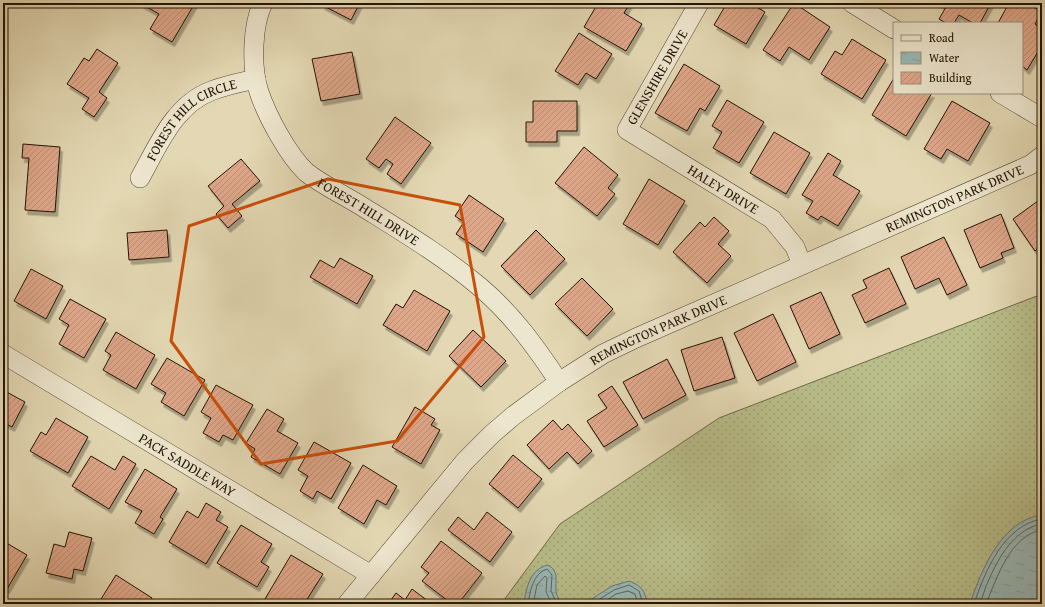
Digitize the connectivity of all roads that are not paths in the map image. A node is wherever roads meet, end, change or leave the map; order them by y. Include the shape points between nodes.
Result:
1 (263, 3) edge
2 (699, 3) edge
3 (852, 3) edge
4 (893, 28) edge
5 (256, 79) junction
6 (1002, 94) edge
7 (1042, 118) edge
8 (627, 130) joint
9 (1042, 156) edge
10 (140, 178) dead end
11 (802, 265) junction
12 (3, 354) edge
13 (559, 382) junction
14 (371, 575) junction
15 (347, 604) edge

1 - 5 street, FOREST HILL DRIVE via 254,43
2 - 8 street, GLENSHIRE DRIVE
3 - 4 street
5 - 10 street, FOREST HILL CIRCLE via 209,91 188,105 168,127
5 - 13 street, FOREST HILL DRIVE via 258,92 278,133 307,172 424,244 481,288 529,338
6 - 7 street
8 - 11 street, HALEY DRIVE via 772,219 795,247
9 - 11 street, REMINGTON PARK DRIVE via 1030,165
11 - 13 street, REMINGTON PARK DRIVE via 603,354
12 - 14 street, PACK SADDLE WAY
13 - 14 street, REMINGTON PARK DRIVE via 513,416 465,461
14 - 15 street, REMINGTON PARK DRIVE

